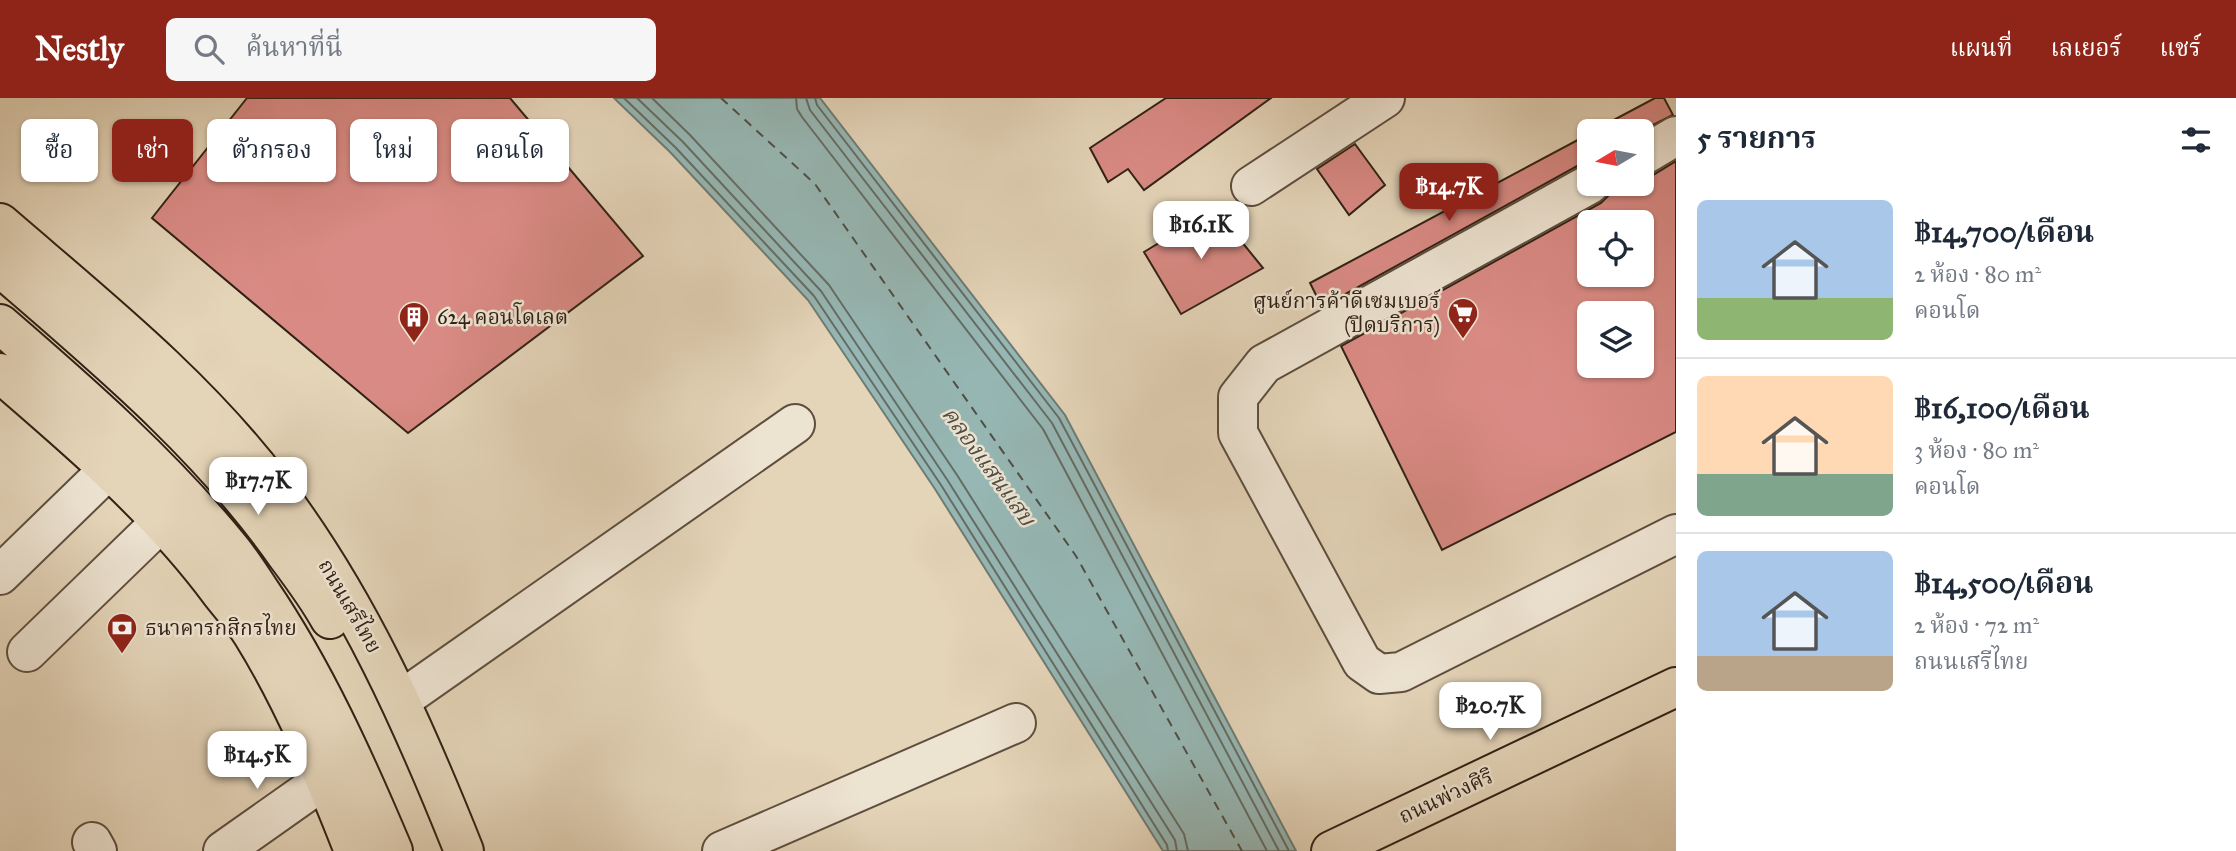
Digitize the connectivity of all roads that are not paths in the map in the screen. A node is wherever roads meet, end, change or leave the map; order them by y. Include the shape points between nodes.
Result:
1 (1385, 98) edge
2 (1676, 136) edge
3 (1654, 149) edge
4 (1251, 186) dead end
5 (1577, 191) edge
6 (0, 223) edge
7 (0, 267) edge
8 (0, 324) edge
9 (0, 373) edge
10 (795, 424) dead end
11 (109, 469) junction
12 (162, 521) junction
13 (1676, 534) edge
14 (0, 575) edge
15 (27, 652) dead end
16 (1676, 687) edge
17 (401, 700) junction
18 (1016, 723) dead end
19 (326, 779) junction
20 (223, 851) edge
21 (354, 851) edge
22 (393, 851) edge
23 (439, 851) edge
24 (464, 851) edge
25 (722, 851) edge
26 (1331, 851) edge

1 - 4 street
2 - 3 street
5 - 13 street via 1264,364 1238,397 1238,433 1362,662 1379,674 1401,672
6 - 17 main road, ถนนเสรีไทย via 176,381 272,486 340,585
7 - 23 main road via 131,381 263,521 322,604 367,689
8 - 22 main road via 94,405 231,548 301,657
9 - 11 main road
10 - 17 street
11 - 12 main road
11 - 14 street
12 - 15 street
12 - 19 main road via 252,633
16 - 26 main road, ถนนพ่วงศิริ
17 - 24 main road, ถนนเสรีไทย
18 - 25 street
19 - 20 street
19 - 21 main road

